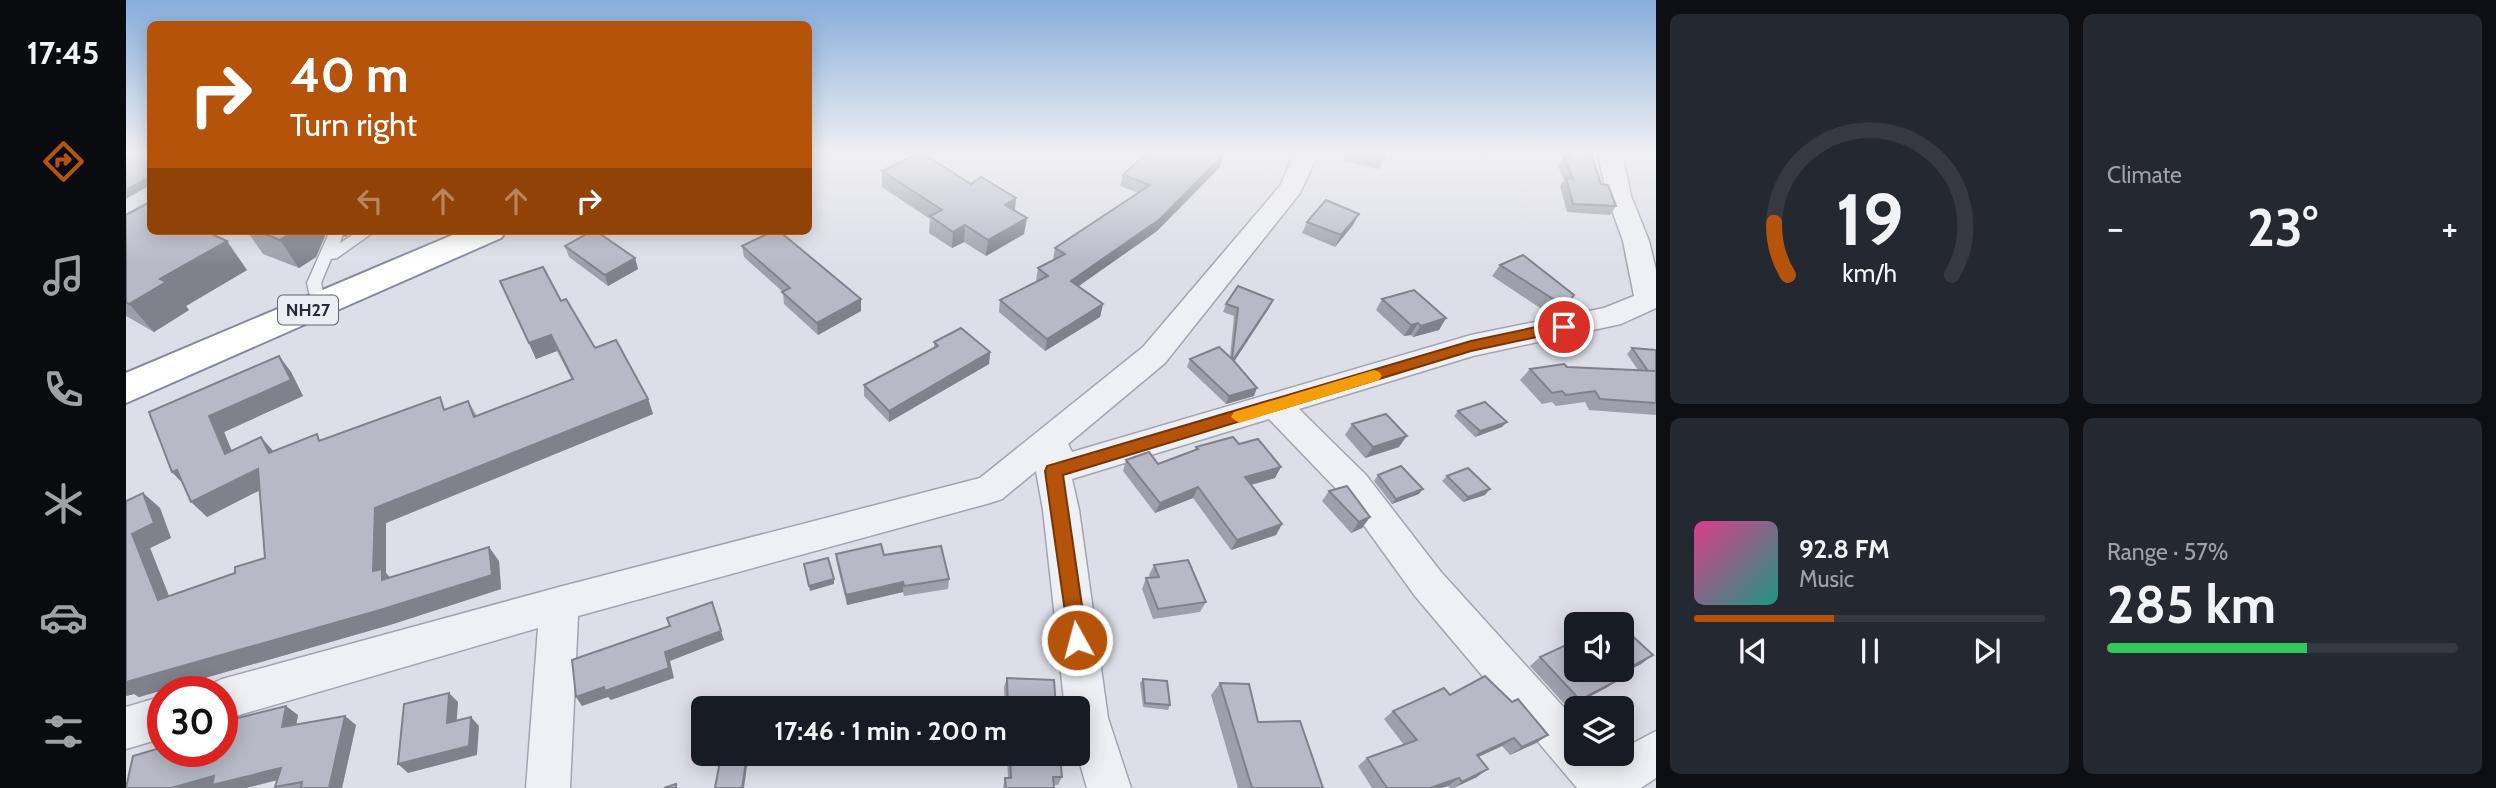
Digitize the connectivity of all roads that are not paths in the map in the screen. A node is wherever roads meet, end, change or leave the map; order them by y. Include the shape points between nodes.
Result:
1 (1289, 191) edge
2 (1618, 191) edge
3 (336, 235) edge
4 (337, 235) edge
5 (362, 235) edge
6 (474, 235) edge
7 (319, 305) junction
8 (1652, 306) edge
9 (126, 389) edge
10 (1276, 406) junction
11 (1060, 432) junction
12 (1053, 471) junction
13 (559, 604) junction
14 (238, 695) edge
15 (147, 722) edge
16 (126, 728) edge
17 (1656, 753) edge
18 (1604, 787) edge
19 (548, 788) edge
20 (1109, 788) edge

1 - 11 street via 1154,355
2 - 8 street
3 - 7 lane via 314,283
4 - 5 lane via 332,255
6 - 7 highway, NH27
7 - 9 highway, NH27
8 - 10 street via 1471,346
10 - 12 street
10 - 18 street via 1354,485 1427,584
11 - 12 street
11 - 13 street via 990,489
12 - 20 street via 1087,718
13 - 14 street
13 - 19 street
15 - 16 street
17 - 18 street

